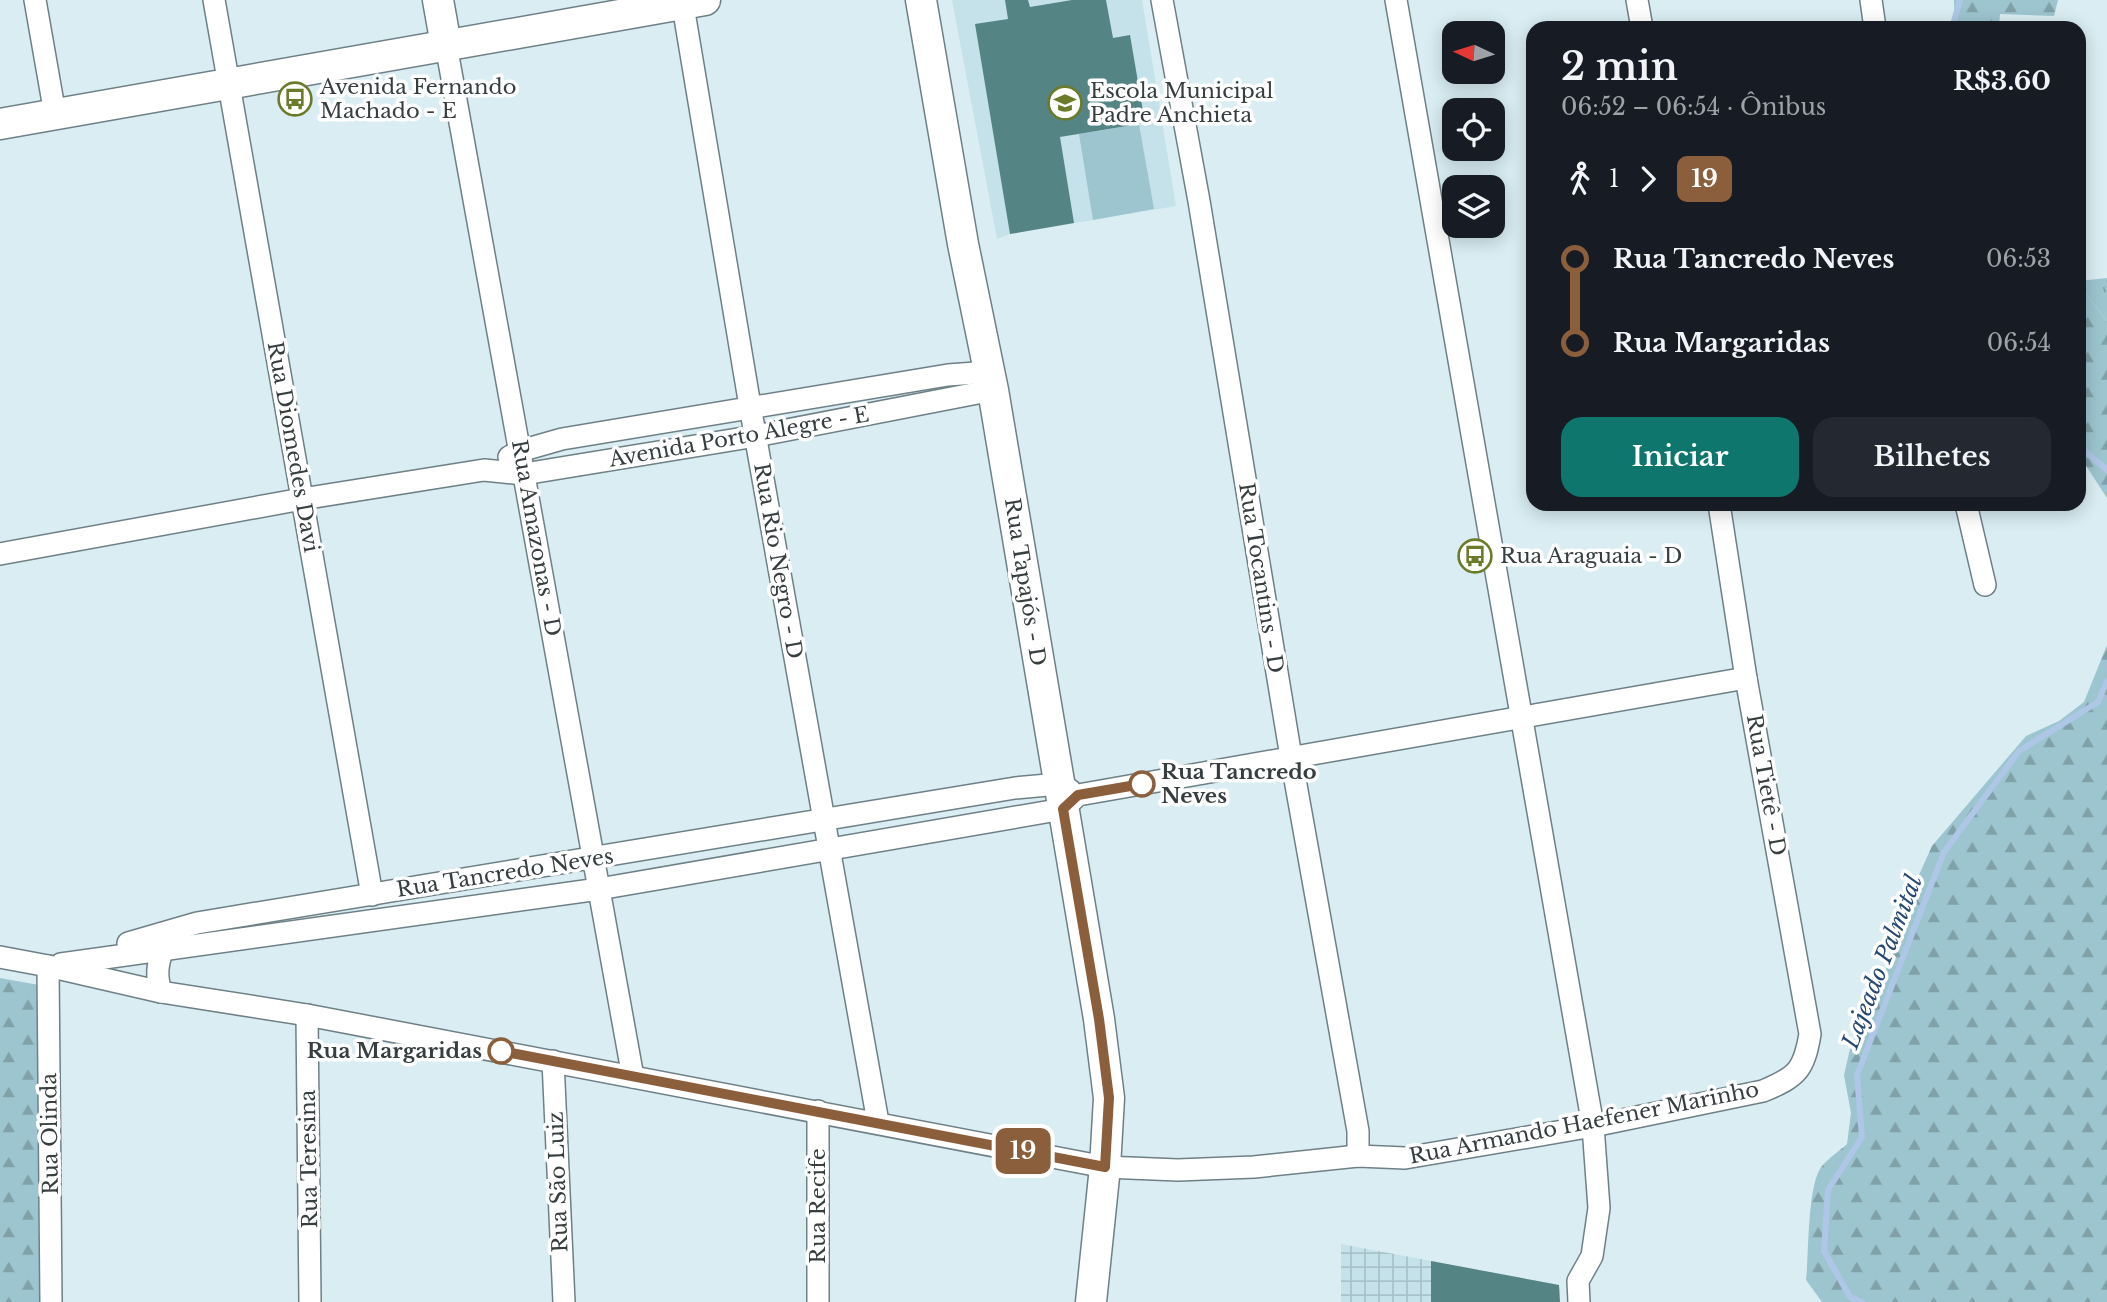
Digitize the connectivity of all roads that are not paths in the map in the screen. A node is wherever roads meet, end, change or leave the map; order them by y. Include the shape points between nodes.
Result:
1 (35, 0) edge
2 (214, 0) edge
3 (438, 0) edge
4 (921, 0) edge
5 (1162, 0) edge
6 (1396, 0) edge
7 (1637, 0) edge
8 (1871, 0) edge
9 (690, 1) edge
10 (1641, 21) edge
11 (1874, 21) edge
12 (446, 46) junction
13 (229, 84) junction
14 (55, 114) junction
15 (0, 124) edge
16 (991, 381) junction
17 (750, 406) junction
18 (756, 436) junction
19 (520, 452) junction
20 (484, 470) junction
21 (524, 474) junction
22 (302, 499) junction
23 (1721, 511) edge
24 (1968, 511) edge
25 (0, 554) edge
26 (1985, 585) dead end
27 (1746, 678) junction
28 (1521, 717) junction
29 (1291, 757) junction
30 (1066, 796) junction
31 (824, 820) junction
32 (829, 851) junction
33 (594, 859) junction
34 (599, 889) junction
35 (372, 895) junction
36 (163, 949) junction
37 (0, 957) edge
38 (48, 966) junction
39 (161, 992) junction
40 (307, 1015) junction
41 (553, 1061) junction
42 (1803, 1066) joint
43 (633, 1077) junction
44 (818, 1111) junction
45 (878, 1122) junction
46 (1593, 1126) junction
47 (1358, 1156) junction
48 (1105, 1167) junction
49 (51, 1302) edge
50 (310, 1302) edge
51 (564, 1302) edge
52 (818, 1302) edge
53 (1091, 1302) edge
54 (1578, 1302) edge

1 - 14 street
2 - 13 street, Rua Diomedes Davi
3 - 12 street, Rua Amazonas - D
4 - 16 street, Rua Tapajós - D
5 - 29 street, Rua Tocantins - D
6 - 28 street
7 - 10 street
8 - 11 street
9 - 12 street
9 - 17 street, Rua Rio Negro - D
12 - 13 street
12 - 19 street, Rua Amazonas - D
13 - 14 street
13 - 22 street, Rua Diomedes Davi
14 - 15 street
16 - 17 street, Avenida Porto Alegre - E via 948,375
16 - 18 street, Avenida Porto Alegre - E
16 - 30 street, Rua Tapajós - D
17 - 18 street, Rua Rio Negro - D
17 - 19 street, Avenida Porto Alegre - E via 562,439
18 - 21 street, Avenida Porto Alegre - E
18 - 31 street, Rua Rio Negro - D
19 - 20 street, Avenida Porto Alegre - E
19 - 21 street, Rua Amazonas - D
20 - 21 street, Avenida Porto Alegre - E
20 - 22 street, Avenida Porto Alegre - E
21 - 33 street, Rua Amazonas - D
22 - 25 street, Avenida Porto Alegre - E
22 - 35 street, Rua Diomedes Davi
23 - 27 street, Rua Tietê - D
24 - 26 street
27 - 28 street, Rua Tancredo Neves
27 - 42 street, Rua Tietê - D via 1810,1034
28 - 29 street, Rua Tancredo Neves
28 - 46 street
29 - 30 street, Rua Tancredo Neves
29 - 47 street, Rua Tocantins - D via 1358,1131
30 - 31 street, Rua Tancredo Neves via 1015,788
30 - 32 street, Rua Tancredo Neves
30 - 48 street, Rua Tapajós - D via 1109,1098
31 - 32 street, Rua Rio Negro - D
31 - 33 street, Rua Tancredo Neves
32 - 34 street, Rua Tancredo Neves
32 - 45 street, Rua Rio Negro - D
33 - 34 street, Rua Amazonas - D
33 - 35 street, Rua Tancredo Neves
34 - 36 street, Rua Tancredo Neves
34 - 43 street, Rua Amazonas - D
35 - 38 street, Rua Tancredo Neves via 197,923
36 - 38 street, Rua Tancredo Neves
36 - 39 street via 156,977
37 - 38 street
38 - 39 street
38 - 49 street, Rua Olinda
39 - 40 street
40 - 41 street
40 - 50 street, Rua Teresina
41 - 43 street
41 - 51 street, Rua São Luiz
42 - 46 street, Rua Armando Haefener Marinho via 1789,1080 1763,1091
43 - 44 street
44 - 45 street
44 - 52 street, Rua Recife
45 - 48 street
46 - 47 street, Rua Armando Haefener Marinho via 1405,1158
46 - 54 street via 1599,1208 1592,1256 1578,1281
47 - 48 street, Rua Armando Haefener Marinho via 1254,1167
48 - 53 street, Rua Tapajós - D

